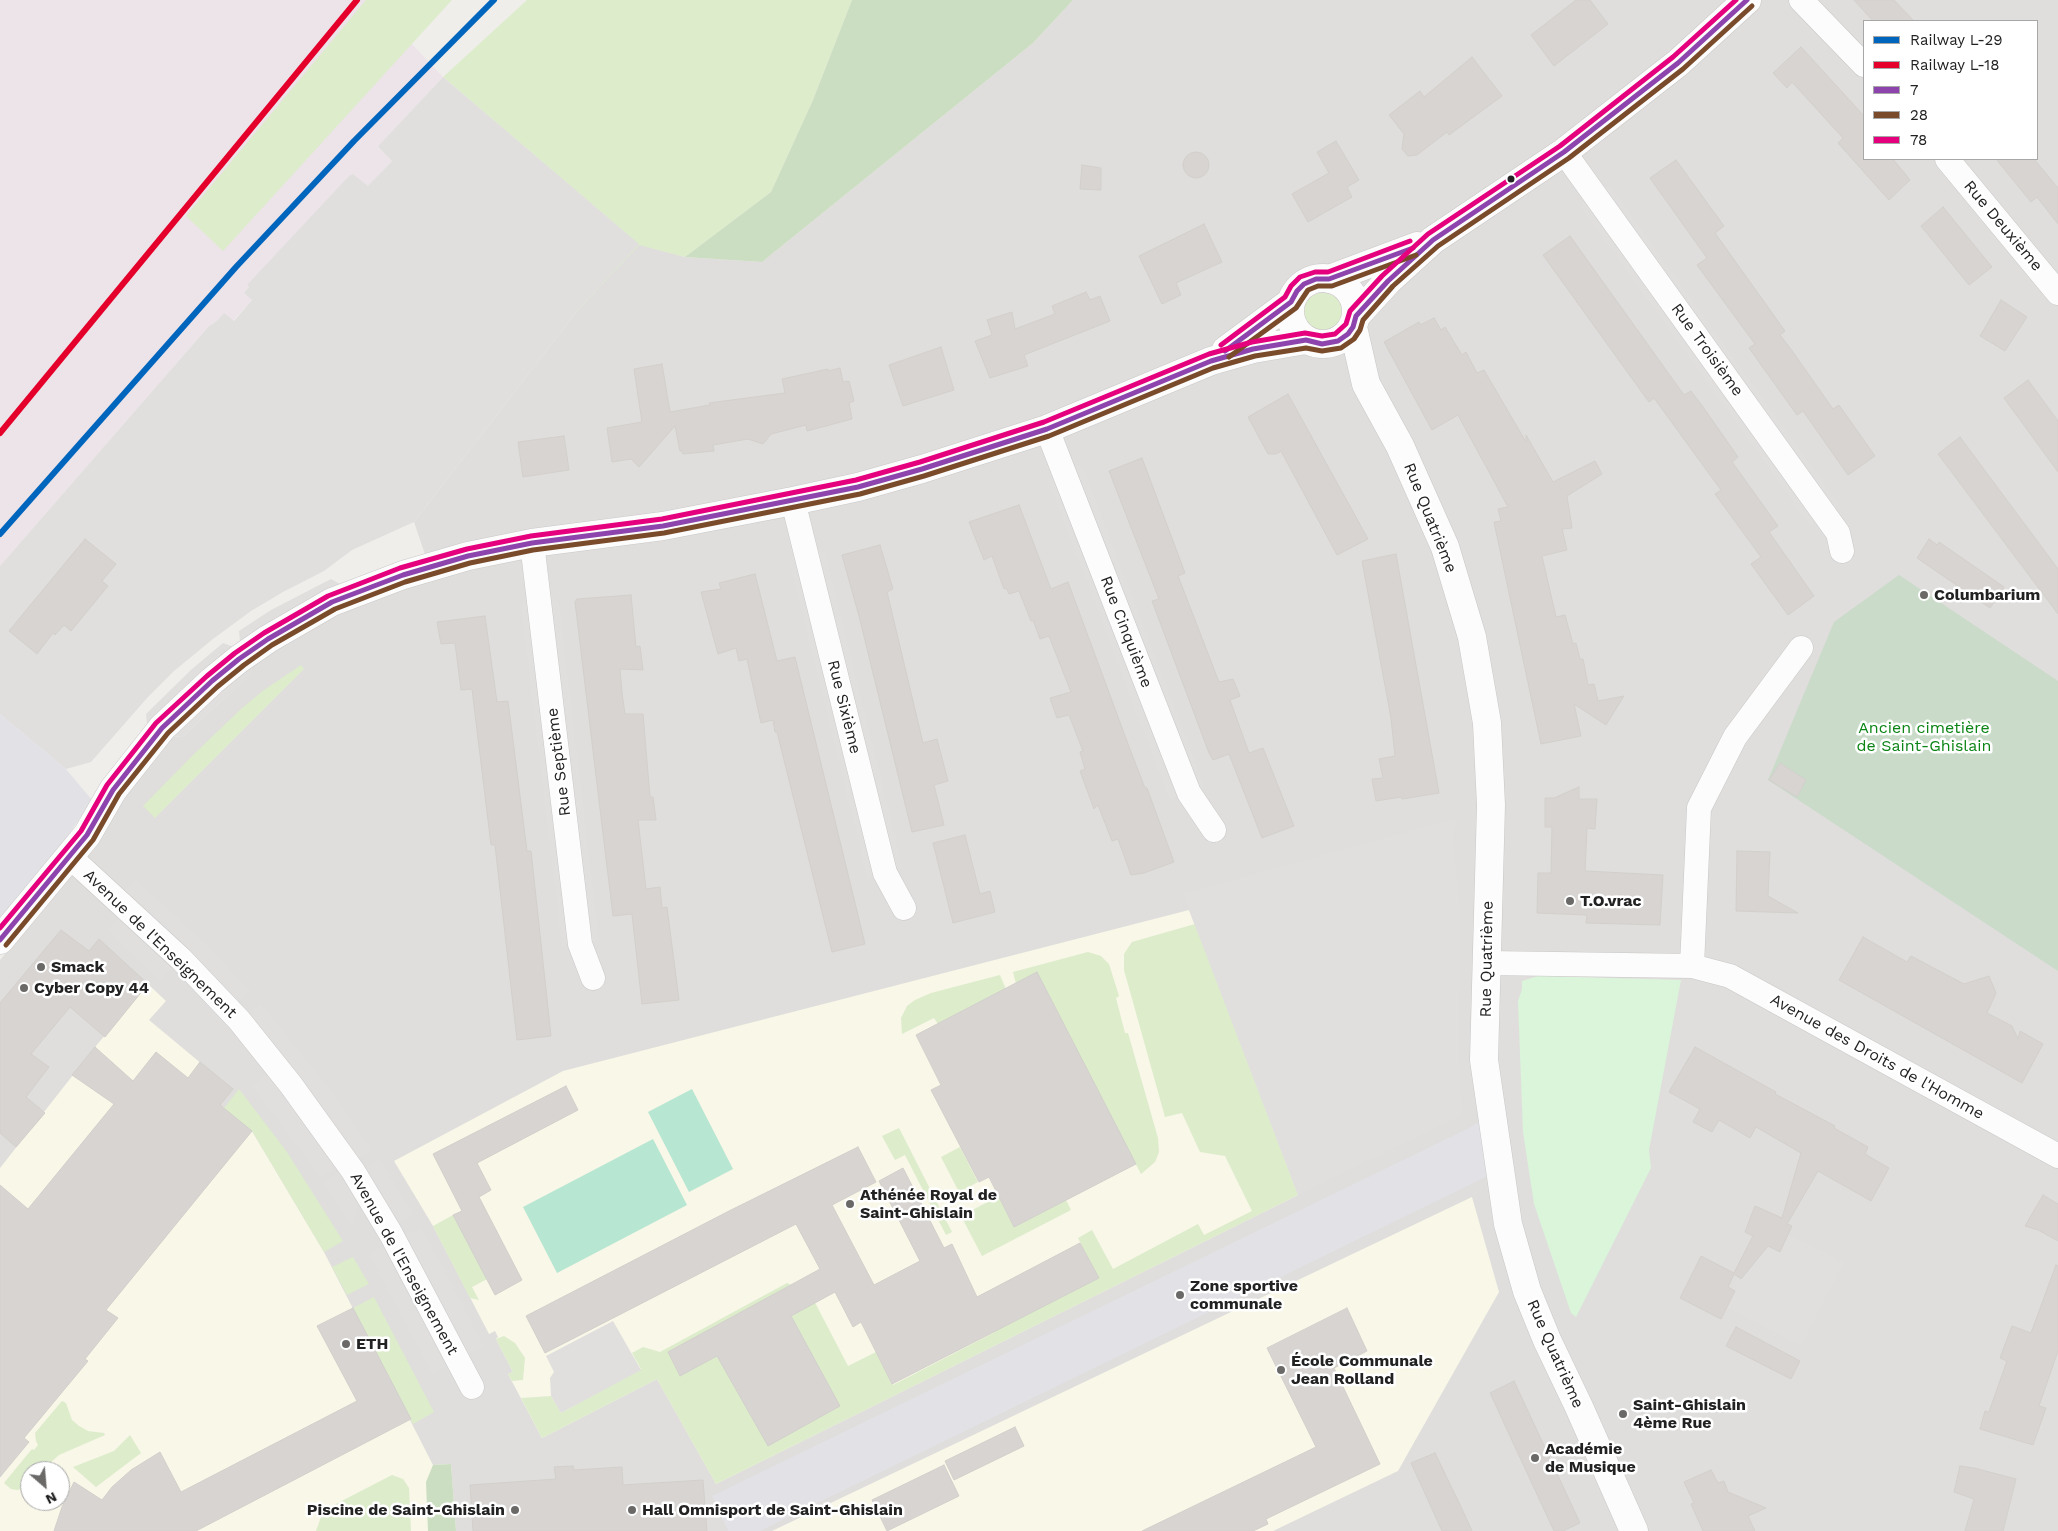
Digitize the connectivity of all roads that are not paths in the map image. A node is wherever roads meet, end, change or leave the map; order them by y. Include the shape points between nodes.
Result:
1 (1747, 0) edge
2 (1801, 0) edge
3 (1863, 64) edge
4 (1564, 152) junction
5 (1948, 160) edge
6 (1433, 240) junction
7 (1329, 279) junction
8 (2058, 293) edge
9 (1291, 302) junction
10 (1355, 322) junction
11 (1312, 342) junction
12 (1211, 361) junction
13 (1366, 384) junction
14 (1047, 429) junction
15 (793, 501) junction
16 (532, 543) junction
17 (1842, 551) dead end
18 (1801, 648) dead end
19 (1214, 830) dead end
20 (69, 856) junction
21 (904, 908) dead end
22 (0, 940) edge
23 (1487, 963) junction
24 (1692, 966) junction
25 (593, 978) dead end
26 (2058, 1156) edge
27 (472, 1387) dead end
28 (1633, 1531) edge

1 - 4 street via 1678,63
2 - 3 street
4 - 6 street
4 - 17 street, Rue Troisième via 1838,532
5 - 8 street, Rue Deuxième
6 - 7 street
6 - 10 street via 1388,281
7 - 9 street via 1316,279 1304,284
7 - 10 street via 1349,290 1356,303
9 - 11 street via 1292,324 1298,333
9 - 12 street
10 - 11 street via 1348,334 1338,341 1326,345
10 - 13 street, Rue Quatrième
11 - 12 street via 1253,349
11 - 13 street, Rue Quatrième
12 - 14 street
13 - 23 street, Rue Quatrième via 1400,446 1445,547 1472,637 1487,723 1491,792
14 - 15 street via 922,470
14 - 19 street, Rue Cinquième via 1189,793
15 - 16 street via 663,526
15 - 21 street, Rue Sixième via 885,873
16 - 20 street via 468,556 360,590 324,606 268,639 212,681 162,728 113,790 87,835
16 - 25 street, Rue Septième via 580,944
18 - 24 street via 1735,737 1699,808
20 - 22 street
20 - 27 street, Avenue de l'Enseignement via 181,959 239,1020 291,1084 353,1171 391,1234
23 - 24 street, Avenue des Droits de l'Homme
23 - 28 street, Rue Quatrième via 1484,1060 1508,1224 1527,1291
24 - 26 street, Avenue des Droits de l'Homme via 1730,976

